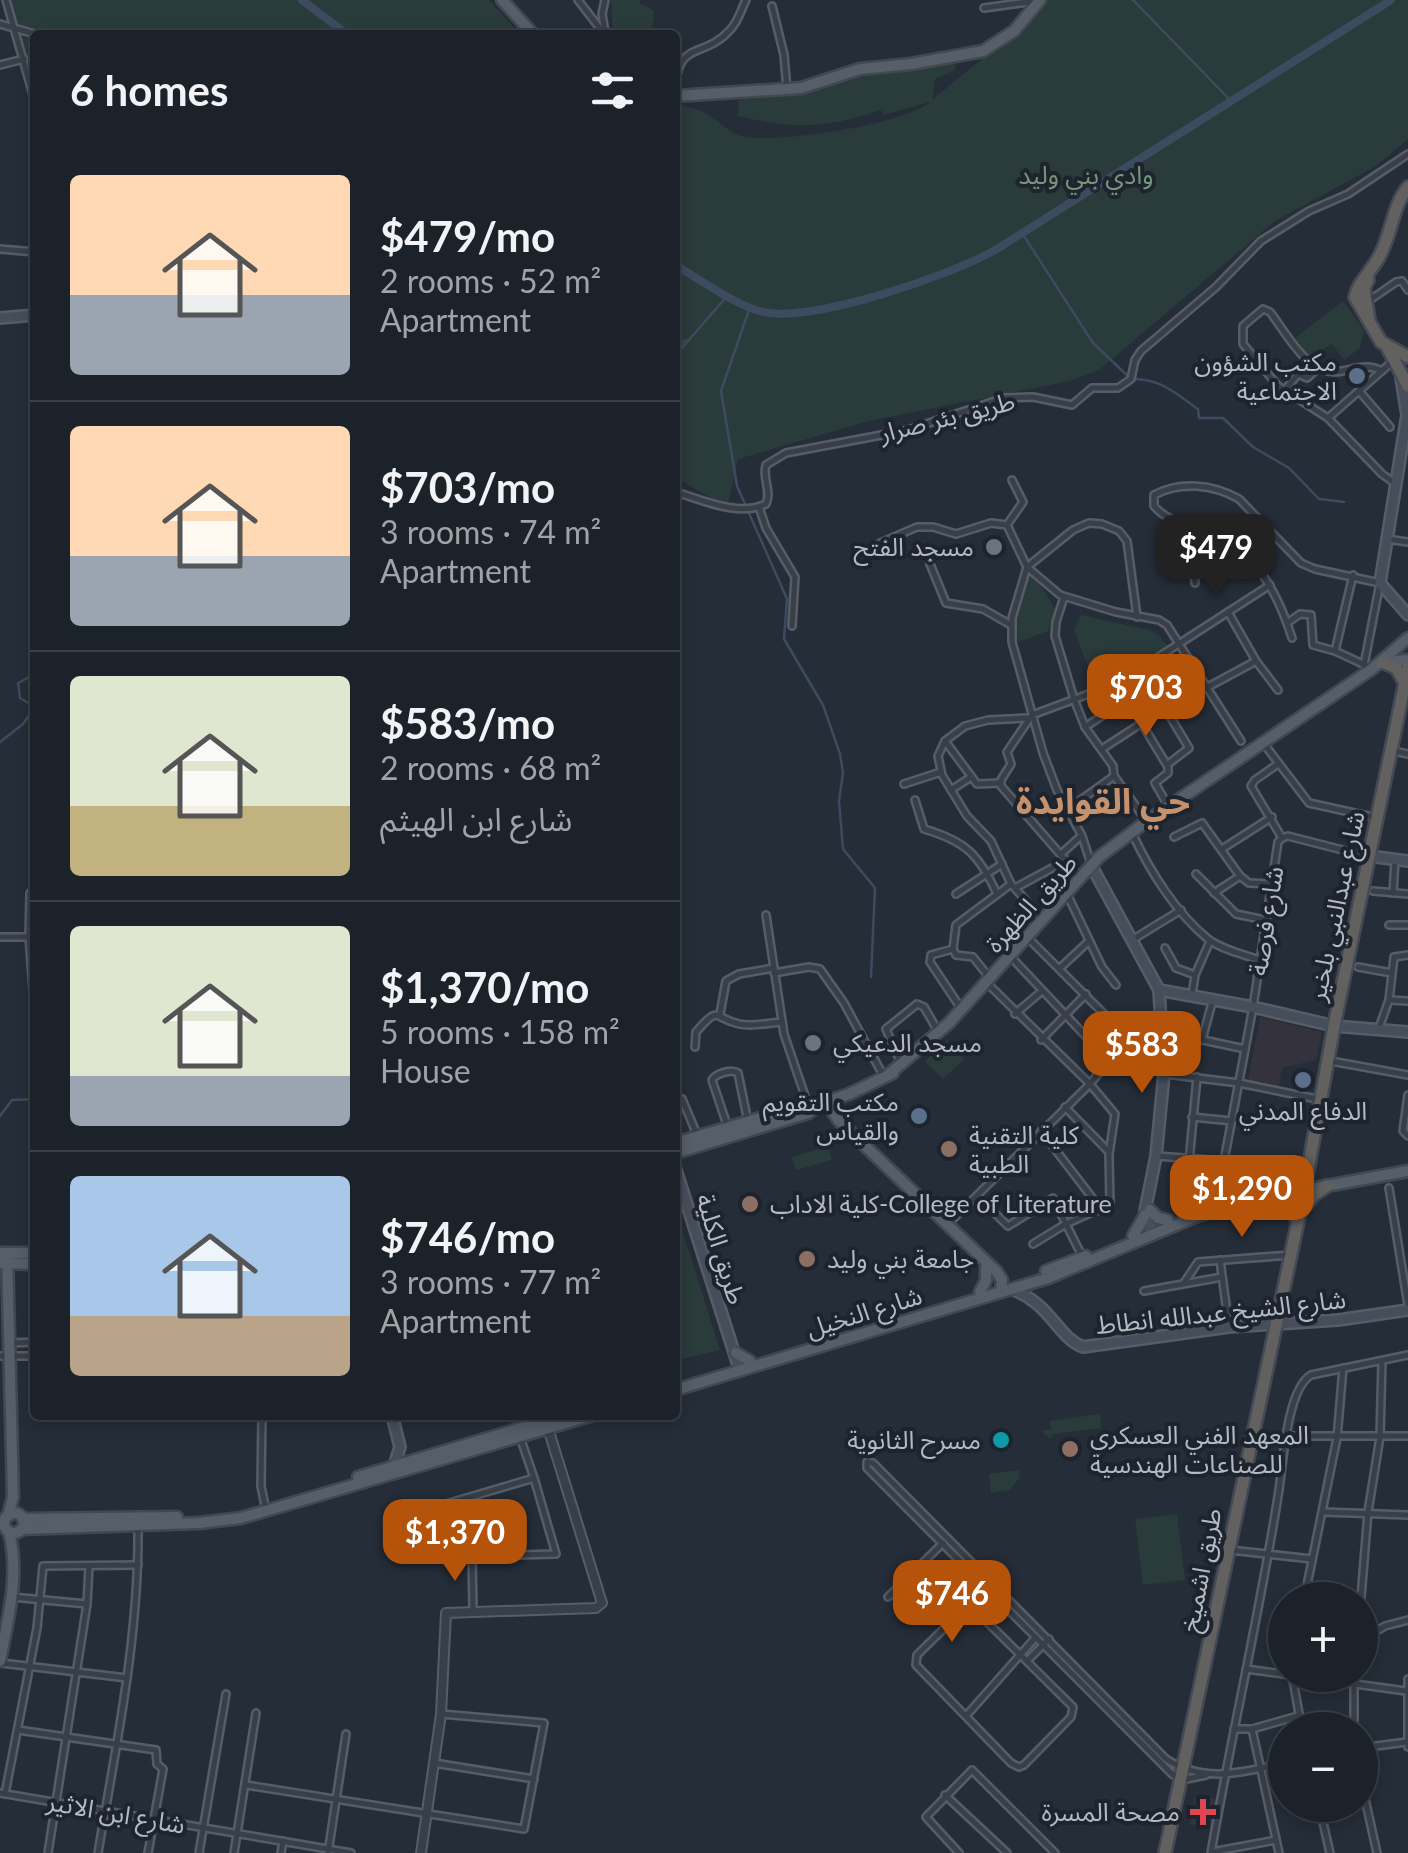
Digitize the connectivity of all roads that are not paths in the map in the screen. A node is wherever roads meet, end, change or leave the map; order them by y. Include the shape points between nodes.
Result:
1 (6, 0) edge
2 (502, 0) edge
3 (578, 0) edge
4 (605, 0) edge
5 (746, 0) edge
6 (1040, 0) edge
7 (1027, 1) edge
8 (772, 6) dead end
9 (984, 8) dead end
10 (0, 24) edge
11 (16, 28) junction
12 (529, 30) edge
13 (601, 30) edge
14 (604, 30) edge
15 (30, 32) edge
16 (24, 59) junction
17 (680, 63) edge
18 (0, 65) edge
19 (30, 82) edge
20 (786, 89) junction
21 (680, 95) edge
22 (1408, 154) edge
23 (1408, 187) edge
24 (0, 250) edge
25 (30, 252) edge
26 (1408, 290) edge
27 (1361, 296) junction
28 (30, 315) edge
29 (0, 318) edge
30 (1387, 347) junction
31 (1408, 357) edge
32 (1393, 361) junction
33 (1317, 369) junction
34 (1382, 372) junction
35 (1405, 381) edge
36 (1285, 390) junction
37 (1360, 392) junction
38 (1328, 418) junction
39 (1390, 427) dead end
40 (1012, 480) dead end
41 (1396, 484) junction
42 (680, 493) edge
43 (759, 508) junction
44 (1007, 525) junction
45 (1215, 534) junction
46 (1388, 539) junction
47 (1408, 542) edge
48 (880, 543) dead end
49 (930, 564) dead end
50 (1026, 567) junction
51 (1352, 575) junction
52 (1195, 583) dead end
53 (1380, 583) junction
54 (1271, 584) junction
55 (1064, 597) junction
56 (1228, 612) junction
57 (1408, 616) edge
58 (1137, 617) junction
59 (1287, 622) junction
60 (1011, 625) junction
61 (792, 626) dead end
62 (1292, 638) dead end
63 (1408, 638) edge
64 (1178, 644) junction
65 (1334, 651) junction
66 (1188, 660) junction
67 (1256, 661) junction
68 (1408, 664) edge
69 (1373, 665) junction
70 (1116, 681) junction
71 (1404, 683) junction
72 (1205, 685) junction
73 (1278, 690) dead end
74 (1074, 699) junction
75 (1128, 700) junction
76 (1404, 700) edge
77 (1165, 708) junction
78 (1030, 716) junction
79 (1141, 722) junction
80 (1085, 727) junction
81 (945, 741) junction
82 (1241, 742) dead end
83 (1262, 742) junction
84 (1102, 749) junction
85 (1391, 750) junction
86 (1408, 754) edge
87 (1278, 764) junction
88 (1168, 765) junction
89 (941, 772) junction
90 (1114, 776) junction
91 (971, 777) junction
92 (904, 784) dead end
93 (1000, 784) junction
94 (951, 790) junction
95 (915, 800) dead end
96 (1169, 806) junction
97 (1067, 810) junction
98 (1272, 817) junction
99 (1377, 818) junction
100 (1146, 821) junction
101 (1132, 832) junction
102 (1082, 836) junction
103 (1174, 837) dead end
104 (1282, 838) junction
105 (1085, 844) junction
106 (1222, 849) junction
107 (1060, 854) junction
108 (1369, 856) junction
109 (1067, 860) junction
110 (1395, 860) junction
111 (1095, 861) junction
112 (1408, 862) edge
113 (1002, 864) junction
114 (986, 873) junction
115 (1196, 874) dead end
116 (1240, 876) junction
117 (1080, 877) junction
118 (1272, 884) junction
119 (1013, 886) junction
120 (1373, 891) dead end
121 (1214, 892) junction
122 (1392, 893) junction
123 (956, 894) dead end
124 (996, 894) junction
125 (1066, 894) junction
126 (1408, 894) edge
127 (1182, 910) junction
128 (766, 915) dead end
129 (1043, 919) junction
130 (1266, 920) junction
131 (1389, 925) dead end
132 (1408, 925) edge
133 (0, 936) edge
134 (30, 937) edge
135 (1027, 937) junction
136 (1132, 940) junction
137 (1089, 941) junction
138 (1210, 941) junction
139 (1166, 948) dead end
140 (952, 949) junction
141 (1408, 955) edge
142 (1010, 956) junction
143 (1260, 960) junction
144 (1358, 967) dead end
145 (1060, 968) junction
146 (774, 970) junction
147 (1392, 974) junction
148 (1195, 975) junction
149 (988, 980) junction
150 (1116, 985) dead end
151 (1159, 990) junction
152 (1042, 991) junction
153 (1086, 994) junction
154 (1192, 995) junction
155 (1213, 1000) junction
156 (1390, 1000) junction
157 (1408, 1001) edge
158 (1253, 1007) junction
159 (962, 1009) junction
160 (720, 1014) junction
161 (1016, 1014) junction
162 (1066, 1016) junction
163 (1107, 1020) junction
164 (782, 1022) junction
165 (1334, 1026) junction
166 (1378, 1030) junction
167 (1164, 1032) junction
168 (1408, 1032) edge
169 (939, 1034) junction
170 (1128, 1038) junction
171 (1041, 1040) junction
172 (1202, 1040) junction
173 (1091, 1042) junction
174 (694, 1047) dead end
175 (1245, 1049) junction
176 (1328, 1060) junction
177 (1110, 1062) junction
178 (901, 1064) junction
179 (1164, 1074) junction
180 (1408, 1075) edge
181 (886, 1076) junction
182 (1196, 1078) junction
183 (1090, 1084) junction
184 (1239, 1084) junction
185 (849, 1094) junction
186 (1408, 1095) edge
187 (682, 1099) dead end
188 (1320, 1100) junction
189 (817, 1105) junction
190 (1065, 1107) junction
191 (1192, 1117) junction
192 (748, 1122) junction
193 (842, 1122) junction
194 (1232, 1122) junction
195 (728, 1127) junction
196 (1041, 1131) junction
197 (1408, 1136) edge
198 (698, 1137) junction
199 (680, 1142) edge
200 (680, 1151) edge
201 (1109, 1154) junction
202 (1156, 1156) junction
203 (1187, 1158) junction
204 (1308, 1163) junction
205 (1405, 1170) edge
206 (1377, 1177) junction
207 (680, 1183) edge
208 (1328, 1183) junction
209 (1302, 1187) junction
210 (1389, 1188) junction
211 (1279, 1192) junction
212 (978, 1196) junction
213 (1184, 1204) dead end
214 (1148, 1209) junction
215 (1097, 1211) junction
216 (1297, 1215) junction
217 (1168, 1220) junction
218 (1064, 1225) junction
219 (946, 1226) junction
220 (1153, 1230) junction
221 (1133, 1236) junction
222 (1033, 1244) dead end
223 (30, 1253) edge
224 (1290, 1255) junction
225 (978, 1256) junction
226 (1083, 1257) junction
227 (4, 1258) edge
228 (1220, 1260) junction
229 (30, 1263) edge
230 (986, 1268) junction
231 (1222, 1277) junction
232 (1184, 1282) junction
233 (1006, 1284) junction
234 (1144, 1290) dead end
235 (980, 1292) junction
236 (1408, 1308) edge
237 (1275, 1323) junction
238 (1229, 1326) junction
239 (8, 1342) junction
240 (30, 1342) edge
241 (1408, 1355) edge
242 (4, 1356) edge
243 (30, 1356) edge
244 (736, 1360) junction
245 (1382, 1361) junction
246 (1343, 1368) junction
247 (680, 1385) edge
248 (5, 1408) edge
249 (262, 1420) edge
250 (393, 1420) edge
251 (556, 1420) edge
252 (570, 1420) edge
253 (547, 1425) junction
254 (1287, 1436) junction
255 (1408, 1436) edge
256 (520, 1437) junction
257 (1380, 1437) junction
258 (1337, 1438) junction
259 (400, 1447) junction
260 (415, 1459) junction
261 (394, 1466) junction
262 (6, 1472) edge
263 (368, 1478) junction
264 (534, 1478) junction
265 (915, 1505) junction
266 (261, 1512) junction
267 (910, 1512) junction
268 (1323, 1512) junction
269 (1368, 1512) junction
270 (1408, 1514) edge
271 (10, 1523) edge
272 (38, 1523) junction
273 (138, 1525) junction
274 (946, 1540) junction
275 (1228, 1550) junction
276 (1269, 1555) junction
277 (472, 1556) junction
278 (1312, 1558) junction
279 (138, 1565) junction
280 (89, 1566) junction
281 (1307, 1582) edge
282 (1362, 1582) edge
283 (12, 1596) junction
284 (888, 1596) dead end
285 (41, 1600) junction
286 (87, 1604) junction
287 (473, 1610) junction
288 (1408, 1620) edge
289 (1378, 1630) edge
290 (1039, 1634) junction
291 (1046, 1642) junction
292 (1019, 1657) junction
293 (1028, 1660) junction
294 (0, 1662) edge
295 (29, 1666) junction
296 (1246, 1669) junction
297 (77, 1672) junction
298 (1268, 1672) edge
299 (127, 1678) junction
300 (1408, 1679) edge
301 (1378, 1686) edge
302 (1406, 1690) edge
303 (226, 1694) dead end
304 (256, 1713) dead end
305 (441, 1714) junction
306 (966, 1716) junction
307 (1268, 1724) edge
308 (1234, 1729) junction
309 (1252, 1729) junction
310 (18, 1730) junction
311 (346, 1734) dead end
312 (67, 1736) junction
313 (116, 1742) junction
314 (1407, 1744) edge
315 (1378, 1746) edge
316 (434, 1763) junction
317 (1268, 1767) edge
318 (1259, 1769) junction
319 (1183, 1774) junction
320 (1206, 1774) junction
321 (1224, 1776) junction
322 (534, 1778) junction
323 (246, 1785) junction
324 (3, 1794) edge
325 (945, 1795) junction
326 (338, 1799) junction
327 (56, 1803) junction
328 (105, 1811) junction
329 (426, 1813) junction
330 (155, 1820) junction
331 (1324, 1822) edge
332 (1370, 1822) edge
333 (204, 1828) junction
334 (237, 1834) junction
335 (1276, 1840) junction
336 (283, 1841) junction
337 (328, 1851) edge
338 (1211, 1852) edge
339 (48, 1853) edge
340 (98, 1853) edge
341 (148, 1853) edge
342 (199, 1853) edge
343 (234, 1853) edge
344 (281, 1853) edge
345 (350, 1853) edge
346 (421, 1853) edge
347 (959, 1853) edge
348 (1007, 1853) edge
349 (1055, 1853) edge
350 (1165, 1853) edge
351 (1279, 1853) edge
352 (1330, 1853) edge
353 (1376, 1853) edge

1 - 11 street
2 - 12 main road
3 - 13 street
4 - 14 street
5 - 17 street via 728,32
6 - 7 street
6 - 20 main road via 1014,31 983,51 860,69
7 - 9 street
8 - 20 street
10 - 11 street
11 - 15 street
11 - 16 street
16 - 18 street
16 - 19 street
20 - 21 main road
22 - 43 street, طريق بئر صرار via 1261,241 1138,354 1125,385 1092,388 1066,406 1004,398 908,430 786,453 766,465 769,498
23 - 27 highway
24 - 25 street
26 - 27 street via 1402,281
27 - 30 highway via 1371,328
28 - 29 main road
30 - 31 highway
30 - 32 highway
32 - 34 street
32 - 35 highway
33 - 34 street via 1368,366
33 - 36 street via 1307,378 1298,374
33 - 36 street via 1262,308 1243,326 1241,339
34 - 37 street
35 - 41 main road via 1408,410
36 - 38 street
37 - 38 street
37 - 39 street
38 - 41 street
40 - 44 street via 1023,502
41 - 46 main road
42 - 43 street
43 - 61 street via 795,577
44 - 48 street via 956,534 917,526
44 - 50 street
45 - 51 street via 1164,517 1154,495 1191,485 1230,494 1301,563
45 - 52 street via 1194,572
45 - 54 street
46 - 47 street
46 - 53 main road
49 - 60 street via 946,603 983,608
50 - 55 street
50 - 58 street via 1078,527 1094,523 1119,531 1127,541
50 - 60 street
51 - 53 street
51 - 65 street
53 - 57 main road
53 - 69 street
54 - 56 street
54 - 59 street
55 - 58 street
55 - 74 street via 1054,630
56 - 64 street
56 - 67 street
58 - 64 street via 1163,621
59 - 62 street
59 - 65 street via 1311,614 1313,645
60 - 78 street
63 - 69 main road, طريق الظهرة
64 - 66 street
64 - 70 street
65 - 69 street
66 - 72 street
66 - 75 street
67 - 72 street
67 - 73 street
68 - 69 main road
68 - 71 highway, شارع عبدالنبي بلخير
69 - 71 highway via 1396,668
69 - 83 main road, طريق الظهرة
70 - 74 street
70 - 75 street
71 - 76 highway, شارع عبدالنبي بلخير
72 - 77 street
72 - 82 street
74 - 78 street
74 - 80 street
75 - 79 street
75 - 80 street
76 - 85 highway, شارع عبدالنبي بلخير
77 - 79 street
77 - 88 street via 1189,748
78 - 81 street via 976,723
78 - 93 street via 1007,752 1012,762
78 - 97 street
79 - 84 street
79 - 88 street
80 - 84 street
81 - 89 street via 938,756
81 - 91 street
83 - 87 street
83 - 96 main road, طريق الظهرة
84 - 90 street
85 - 86 street
85 - 99 highway, شارع عبدالنبي بلخير
87 - 98 street via 1251,786
87 - 99 street via 1309,803
88 - 96 street via 1155,783
89 - 92 street
89 - 94 street
90 - 97 street
90 - 100 street
91 - 93 street via 977,784
91 - 94 street
93 - 107 street
94 - 113 street
95 - 114 street via 924,828 969,849
96 - 100 main road, طريق الظهرة
97 - 102 street
98 - 104 street
98 - 106 street
99 - 108 highway, شارع عبدالنبي بلخير
100 - 101 main road, طريق الظهرة
101 - 111 main road, طريق الظهرة
101 - 127 street
102 - 105 street
102 - 107 street
103 - 106 street via 1200,822
104 - 108 street
104 - 118 street, شارع فرصة
105 - 111 street
105 - 111 street
106 - 116 street
107 - 109 street
108 - 110 main road
108 - 165 highway, شارع عبدالنبي بلخير
109 - 117 street
109 - 119 street
110 - 112 main road
110 - 122 street
111 - 117 main road, طريق الظهرة
111 - 136 main road
113 - 114 street
113 - 119 street
114 - 123 street
114 - 124 street
115 - 121 street
116 - 118 street
116 - 121 street
117 - 125 main road, طريق الظهرة
118 - 130 street, شارع فرصة
119 - 124 street
119 - 129 street
120 - 122 street
121 - 130 street via 1236,914
122 - 126 street
124 - 140 street via 956,926
125 - 129 main road, طريق الظهرة
125 - 137 street
127 - 136 street
127 - 138 street
128 - 146 street
129 - 135 main road, طريق الظهرة
130 - 143 street, شارع فرصة
131 - 132 street
133 - 134 street
135 - 142 main road, طريق الظهرة
135 - 145 street
136 - 151 main road
137 - 145 street
137 - 150 street
138 - 143 street
138 - 148 street
139 - 148 street via 1176,968
140 - 149 street via 973,957
140 - 159 street via 931,955 930,962
141 - 147 street via 1394,957
142 - 149 main road, طريق الظهرة
142 - 152 street
143 - 158 street, شارع فرصة
144 - 147 street
145 - 153 street
146 - 160 street via 726,981
146 - 164 street
146 - 181 street via 820,969
147 - 156 street
148 - 154 street
149 - 159 main road, طريق الظهرة
149 - 161 street
151 - 154 main road
151 - 167 main road
152 - 161 street
152 - 162 street
153 - 162 street
153 - 163 street
154 - 155 main road
155 - 158 main road
155 - 172 street
156 - 157 street
156 - 166 street
158 - 165 main road
158 - 175 street, شارع فرصة
159 - 169 main road, طريق الظهرة
160 - 164 street via 738,1024
160 - 174 street via 696,1032
161 - 171 street
162 - 171 street
162 - 173 street
163 - 170 street
163 - 173 street
164 - 189 street via 790,1054
165 - 166 main road
165 - 176 highway, شارع عبدالنبي بلخير
166 - 168 main road
167 - 170 street via 1138,1030
167 - 172 street
167 - 179 main road
169 - 178 main road, طريق الظهرة
169 - 178 street via 919,1004 888,1027
169 - 181 main road, طريق الظهرة
170 - 177 street
171 - 183 street
172 - 175 street
173 - 177 street
175 - 184 street, شارع فرصة
176 - 180 street
176 - 188 highway, شارع عبدالنبي بلخير
177 - 183 street
178 - 181 main road, طريق الظهرة
179 - 182 street
179 - 202 main road
181 - 185 main road, طريق الظهرة
182 - 184 street
182 - 191 street
183 - 190 street
183 - 201 street via 1114,1114
184 - 188 street
184 - 194 street, شارع فرصة
185 - 189 main road, طريق الظهرة
185 - 193 main road
186 - 197 street via 1402,1131
187 - 198 street
188 - 204 highway, شارع عبدالنبي بلخير
189 - 192 main road, طريق الظهرة
189 - 193 main road
189 - 200 main road, طريق الظهرة
190 - 196 street
190 - 201 street
191 - 194 street
191 - 203 street
192 - 195 main road, طريق الظهرة
192 - 195 street via 737,1072 716,1075
193 - 219 main road, شارع الشيخ عبدالله انطاط
194 - 203 street, شارع فرصة via 1224,1161
195 - 198 main road, طريق الظهرة
196 - 212 street
196 - 215 street
198 - 199 main road, طريق الظهرة
201 - 215 street via 1112,1202
202 - 203 street
202 - 214 main road
203 - 213 street
204 - 208 highway
204 - 209 highway, شارع عبدالنبي بلخير
204 - 211 highway
205 - 206 main road, شارع النخيل
205 - 208 main road, شارع النخيل
205 - 210 street
206 - 208 main road, شارع النخيل
206 - 210 street
207 - 244 main road, طريق الكلية
208 - 209 main road, شارع النخيل
208 - 216 highway
209 - 211 main road, شارع النخيل
209 - 216 highway, طريق اشميخ
210 - 236 street
211 - 216 highway
211 - 217 main road, شارع النخيل
211 - 220 main road, شارع النخيل
212 - 218 street via 1008,1226 1053,1198
212 - 219 street
214 - 217 main road
214 - 220 main road
214 - 221 main road
215 - 218 street
216 - 224 highway, طريق اشميخ
217 - 220 main road, شارع النخيل
218 - 222 street
218 - 226 street
219 - 225 main road, شارع الشيخ عبدالله انطاط
220 - 221 main road, شارع النخيل
220 - 233 main road, شارع النخيل via 1071,1270
221 - 226 main road, شارع النخيل
223 - 227 main road
224 - 228 street
224 - 237 highway, طريق اشميخ
225 - 230 main road, شارع الشيخ عبدالله انطاط
225 - 233 main road, شارع الشيخ عبدالله انطاط
226 - 233 main road, شارع النخيل
227 - 229 main road
227 - 239 main road
228 - 231 street
228 - 232 street via 1197,1263
230 - 233 main road, شارع الشيخ عبدالله انطاط
230 - 235 main road
231 - 232 street
231 - 238 street
232 - 234 street
233 - 235 main road, شارع النخيل
233 - 238 main road, شارع الشيخ عبدالله انطاط via 1040,1304 1083,1347
233 - 244 main road, شارع النخيل
235 - 244 main road, شارع النخيل
236 - 237 main road, شارع الشيخ عبدالله انطاط
237 - 238 main road, شارع الشيخ عبدالله انطاط
237 - 275 highway, طريق اشميخ
239 - 240 street
239 - 242 main road
241 - 245 street
242 - 243 street
242 - 248 main road
244 - 247 main road, شارع النخيل
245 - 246 street
245 - 257 street
246 - 254 street via 1302,1381
246 - 258 street
248 - 262 main road
249 - 266 street
250 - 259 main road
251 - 253 main road
252 - 253 main road
253 - 256 main road
253 - 260 main road
253 - 287 street via 602,1603
254 - 258 street
254 - 276 street
255 - 257 street
256 - 263 main road
256 - 264 street
257 - 258 street
257 - 269 street
258 - 268 street
259 - 260 main road
259 - 261 main road
260 - 261 main road
261 - 263 main road
262 - 271 main road
263 - 266 main road
264 - 277 street via 556,1554
264 - 277 street via 446,1504 442,1556
265 - 267 street
265 - 267 street via 870,1466
265 - 274 street
266 - 272 main road
266 - 273 main road via 200,1527
267 - 274 street
268 - 269 street
268 - 278 street
269 - 270 street
269 - 282 street
271 - 272 main road
271 - 272 main road
271 - 272 main road
271 - 283 main road
272 - 273 main road
273 - 279 street
274 - 284 street
274 - 290 street
275 - 276 street
275 - 319 highway, طريق اشميخ
276 - 278 street
276 - 296 street
277 - 287 street
278 - 281 street
279 - 280 street
279 - 299 street
280 - 285 street via 42,1566
280 - 286 street
283 - 285 street
283 - 294 main road
285 - 286 street
285 - 295 street
286 - 297 street
287 - 305 street via 445,1615
288 - 289 street
290 - 291 street
290 - 292 street
291 - 293 street
291 - 319 street
291 - 319 street via 1163,1766
292 - 293 street
292 - 306 street
292 - 306 street via 966,1607 917,1655 917,1668
293 - 306 street via 1074,1710 1028,1763 1016,1766
294 - 295 street
295 - 297 street
295 - 310 street
296 - 298 street
296 - 308 street
297 - 299 street
297 - 312 street
299 - 313 street
300 - 302 street
301 - 302 street
302 - 314 street
303 - 333 street
304 - 323 street
305 - 316 street
305 - 322 street via 544,1724
307 - 309 street
308 - 309 street
308 - 321 street
309 - 318 street
310 - 312 street
310 - 324 street
311 - 326 street
312 - 313 street
312 - 327 street
313 - 328 street
313 - 330 street via 158,1751 163,1769
314 - 315 street
316 - 322 street
316 - 329 street
317 - 318 street
318 - 321 street
318 - 335 street
319 - 320 street
319 - 320 street
319 - 350 highway, طريق اشميخ
320 - 321 street
321 - 338 street
322 - 329 street via 524,1829
323 - 326 street
323 - 334 street
324 - 327 street, شارع ابن الاثير
325 - 347 street via 927,1820
325 - 348 street
325 - 349 street via 976,1771
326 - 329 street
326 - 337 street
327 - 328 street, شارع ابن الاثير
327 - 339 street
328 - 330 street, شارع ابن الاثير
328 - 340 street
329 - 346 street
330 - 333 street, شارع ابن الاثير
330 - 341 street
331 - 352 street
332 - 353 street
333 - 334 street, شارع ابن الاثير
333 - 342 street
334 - 336 street, شارع ابن الاثير
334 - 343 street
335 - 338 street
335 - 351 street
336 - 337 street, شارع ابن الاثير
336 - 344 street
337 - 345 street, شارع ابن الاثير

